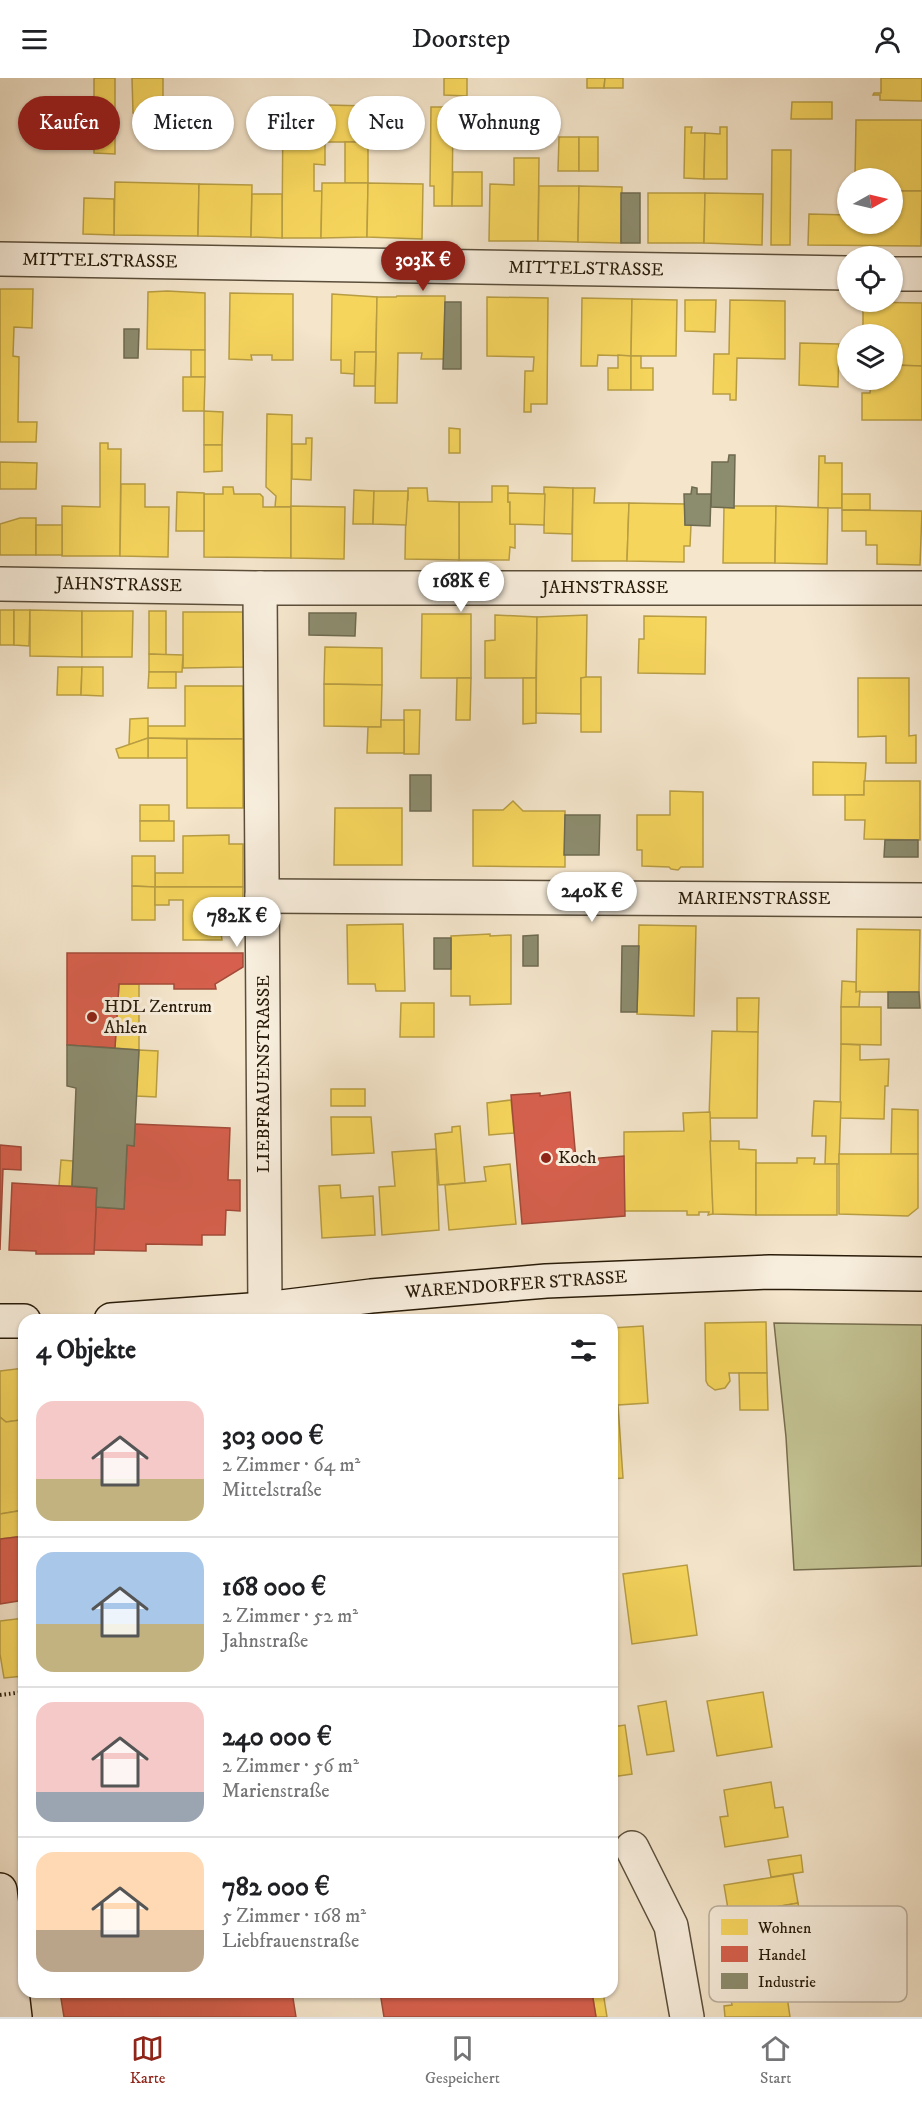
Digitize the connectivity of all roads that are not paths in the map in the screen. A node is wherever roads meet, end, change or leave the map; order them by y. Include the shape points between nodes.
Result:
1 (0, 259) edge
2 (837, 273) edge
3 (903, 274) edge
4 (922, 274) edge
5 (0, 584) edge
6 (260, 588) junction
7 (922, 588) edge
8 (262, 896) junction
9 (922, 900) edge
10 (922, 1274) edge
11 (266, 1309) junction
12 (196, 1314) edge
13 (0, 1321) edge
14 (18, 1321) edge
15 (632, 1848) dead end
16 (0, 1890) edge
17 (15, 2017) edge
18 (687, 2017) edge

1 - 2 street, MITTELSTRASSE
3 - 4 street
5 - 6 street, JAHNSTRASSE
6 - 7 street, JAHNSTRASSE
6 - 8 street, LIEBFRAUENSTRASSE
8 - 9 street, MARIENSTRASSE
8 - 11 street, LIEBFRAUENSTRASSE
10 - 11 street, WARENDORFER STRASSE via 770,1272 546,1281
11 - 12 street, WARENDORFER STRASSE
13 - 14 street
15 - 18 street via 671,1926
16 - 17 street

